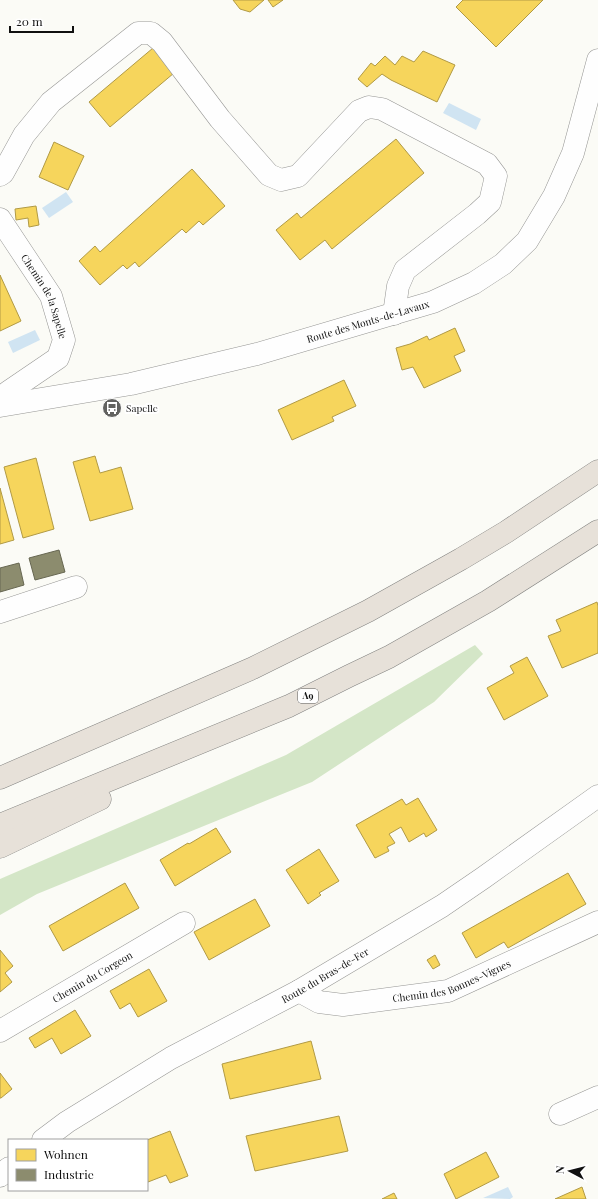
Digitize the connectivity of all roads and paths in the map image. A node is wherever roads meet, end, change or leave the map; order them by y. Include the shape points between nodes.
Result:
1 (598, 60) edge
2 (0, 175) edge
3 (0, 219) edge
4 (394, 314) junction
5 (0, 399) edge
6 (0, 406) edge
7 (598, 471) edge
8 (598, 531) edge
9 (76, 587) dead end
10 (0, 612) edge
11 (289, 706) junction
12 (28, 766) junction
13 (0, 775) edge
14 (0, 778) edge
15 (598, 796) edge
16 (0, 825) edge
17 (0, 847) edge
18 (598, 922) edge
19 (184, 923) dead end
20 (299, 990) junction
21 (0, 1031) edge
22 (598, 1097) edge
23 (560, 1114) dead end
24 (44, 1139) edge
25 (8, 1169) edge
26 (0, 1176) edge

1 - 4 street, Route des Monts-de-Lavaux via 572,153 554,196 527,241 503,264 474,283 433,302
2 - 4 street via 24,135 52,102 138,33 151,33 162,42 220,119 268,175 282,180 298,176 359,111 369,107 382,109 487,164 496,176 490,202 405,270 398,286
3 - 5 street, Chemin de la Sapelle via 51,296 64,340 58,358
4 - 6 street, Route des Monts-de-Lavaux via 257,354 131,384
7 - 12 highway via 506,532 368,611 253,668
8 - 11 highway, A9 via 445,626 389,657
9 - 10 street
11 - 16 highway, A9
11 - 17 highway, A9
12 - 13 highway
12 - 14 highway
15 - 20 street, Route du Bras-de-Fer via 442,906
18 - 20 street, Chemin des Bonnes-Vignes via 448,991 343,1005 319,1002
19 - 21 street, Chemin du Corgeon
20 - 24 street, Route du Bras-de-Fer via 171,1058 67,1122
22 - 23 street
25 - 26 street

